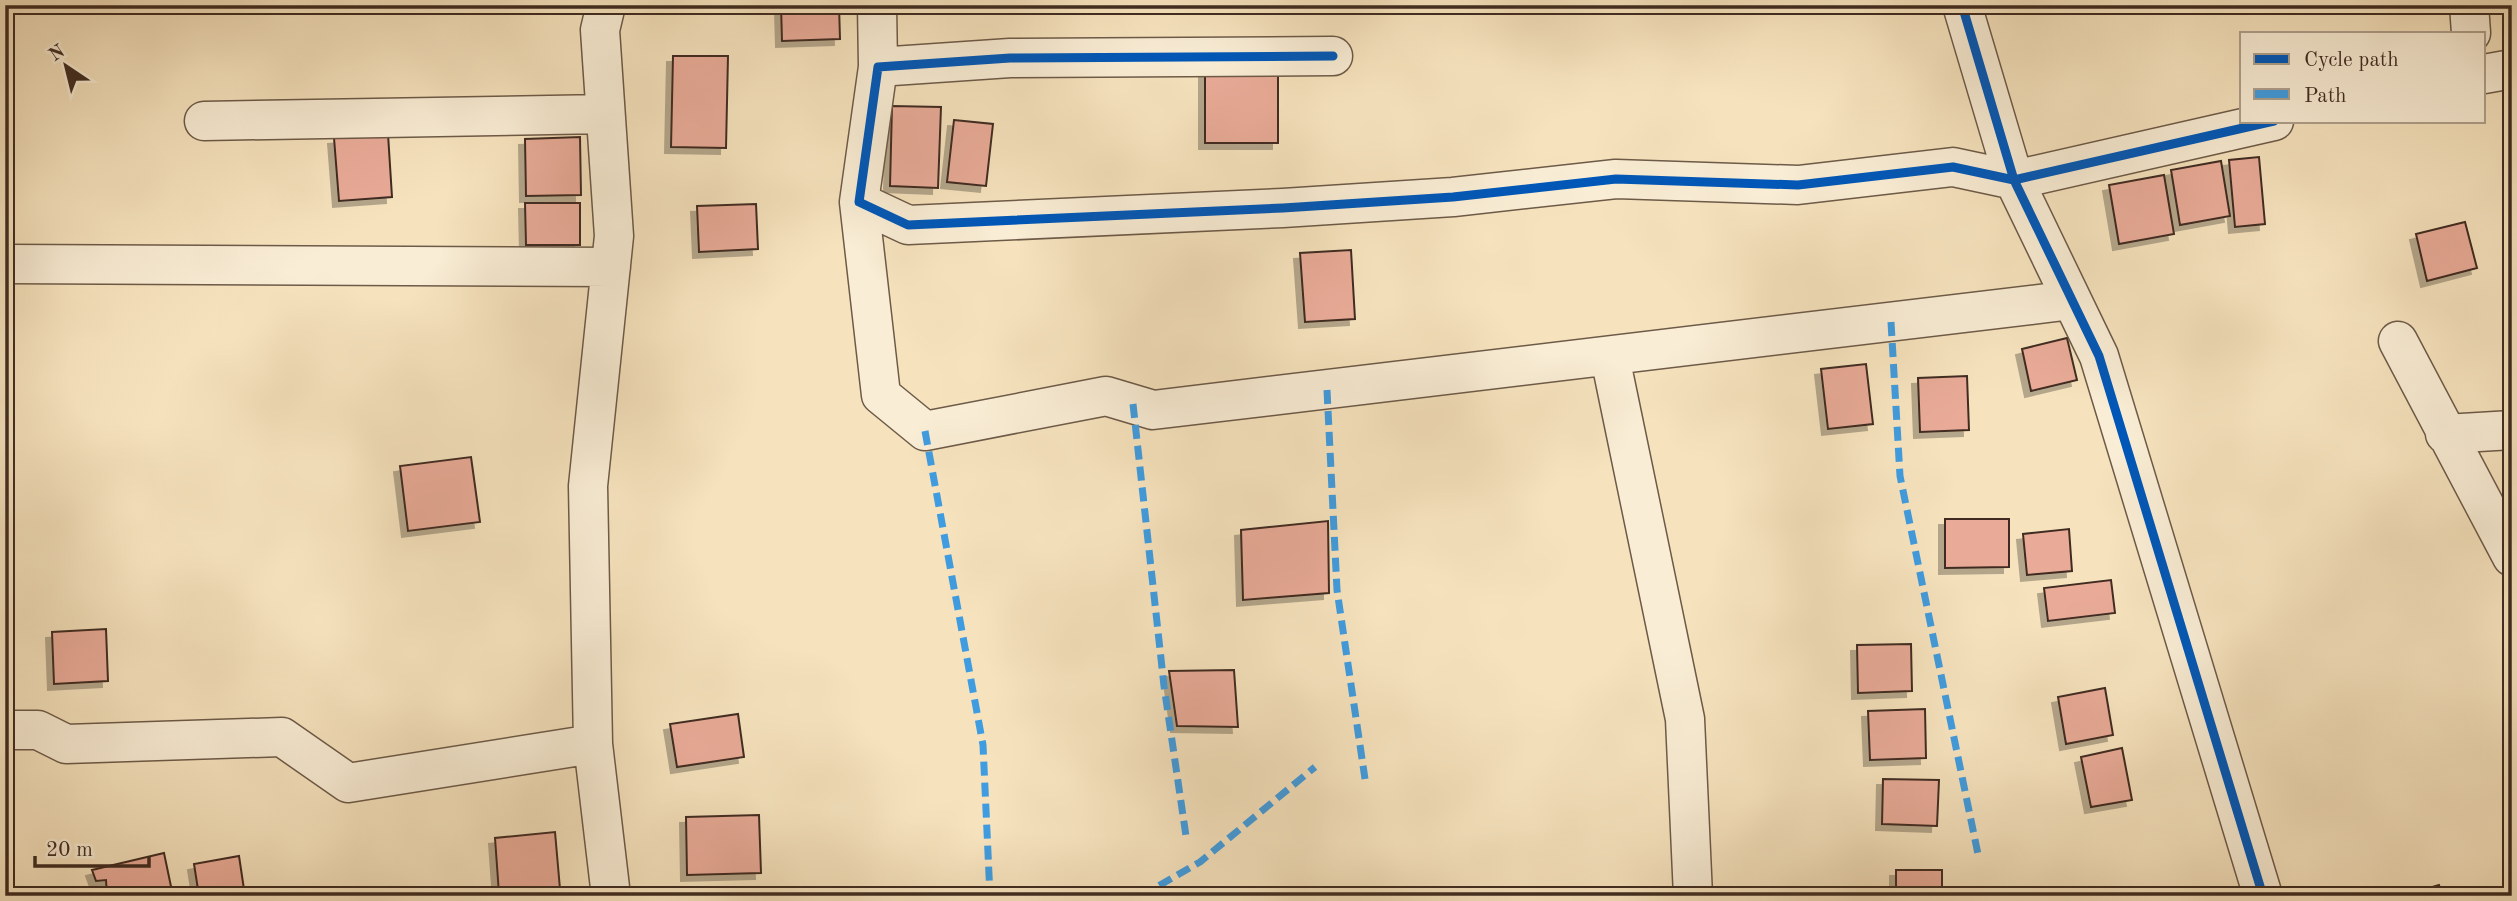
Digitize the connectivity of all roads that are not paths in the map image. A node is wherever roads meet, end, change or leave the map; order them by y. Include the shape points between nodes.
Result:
1 (606, 5) edge
2 (877, 5) edge
3 (1962, 5) edge
4 (2469, 5) edge
5 (2471, 32) edge
6 (1334, 56) dead end
7 (878, 67) junction
8 (2512, 69) edge
9 (2486, 74) edge
10 (606, 114) junction
11 (204, 121) dead end
12 (2270, 122) edge
13 (2014, 180) junction
14 (859, 202) junction
15 (5, 264) edge
16 (611, 267) junction
17 (2072, 300) junction
18 (2398, 341) dead end
19 (1611, 357) junction
20 (2512, 430) edge
21 (2445, 434) junction
22 (2512, 557) edge
23 (5, 730) edge
24 (593, 744) junction
25 (611, 896) edge
26 (1693, 896) edge
27 (2263, 896) edge

1 - 10 street via 600,30
2 - 7 street
3 - 13 street
4 - 5 street
6 - 7 street via 1010,58
7 - 14 street
8 - 9 street
10 - 11 street
10 - 16 street via 614,236
12 - 13 street
13 - 14 street via 1952,167 1798,185 1616,179 1453,197 908,225
13 - 17 street
14 - 19 street via 881,395 925,431 1106,396 1153,410
15 - 16 street
16 - 24 street via 588,486
17 - 19 street
17 - 27 street via 2099,356
18 - 21 street
19 - 26 street via 1685,719
20 - 21 street
21 - 22 street
23 - 24 street via 38,730 66,744 282,737 348,783
24 - 25 street

